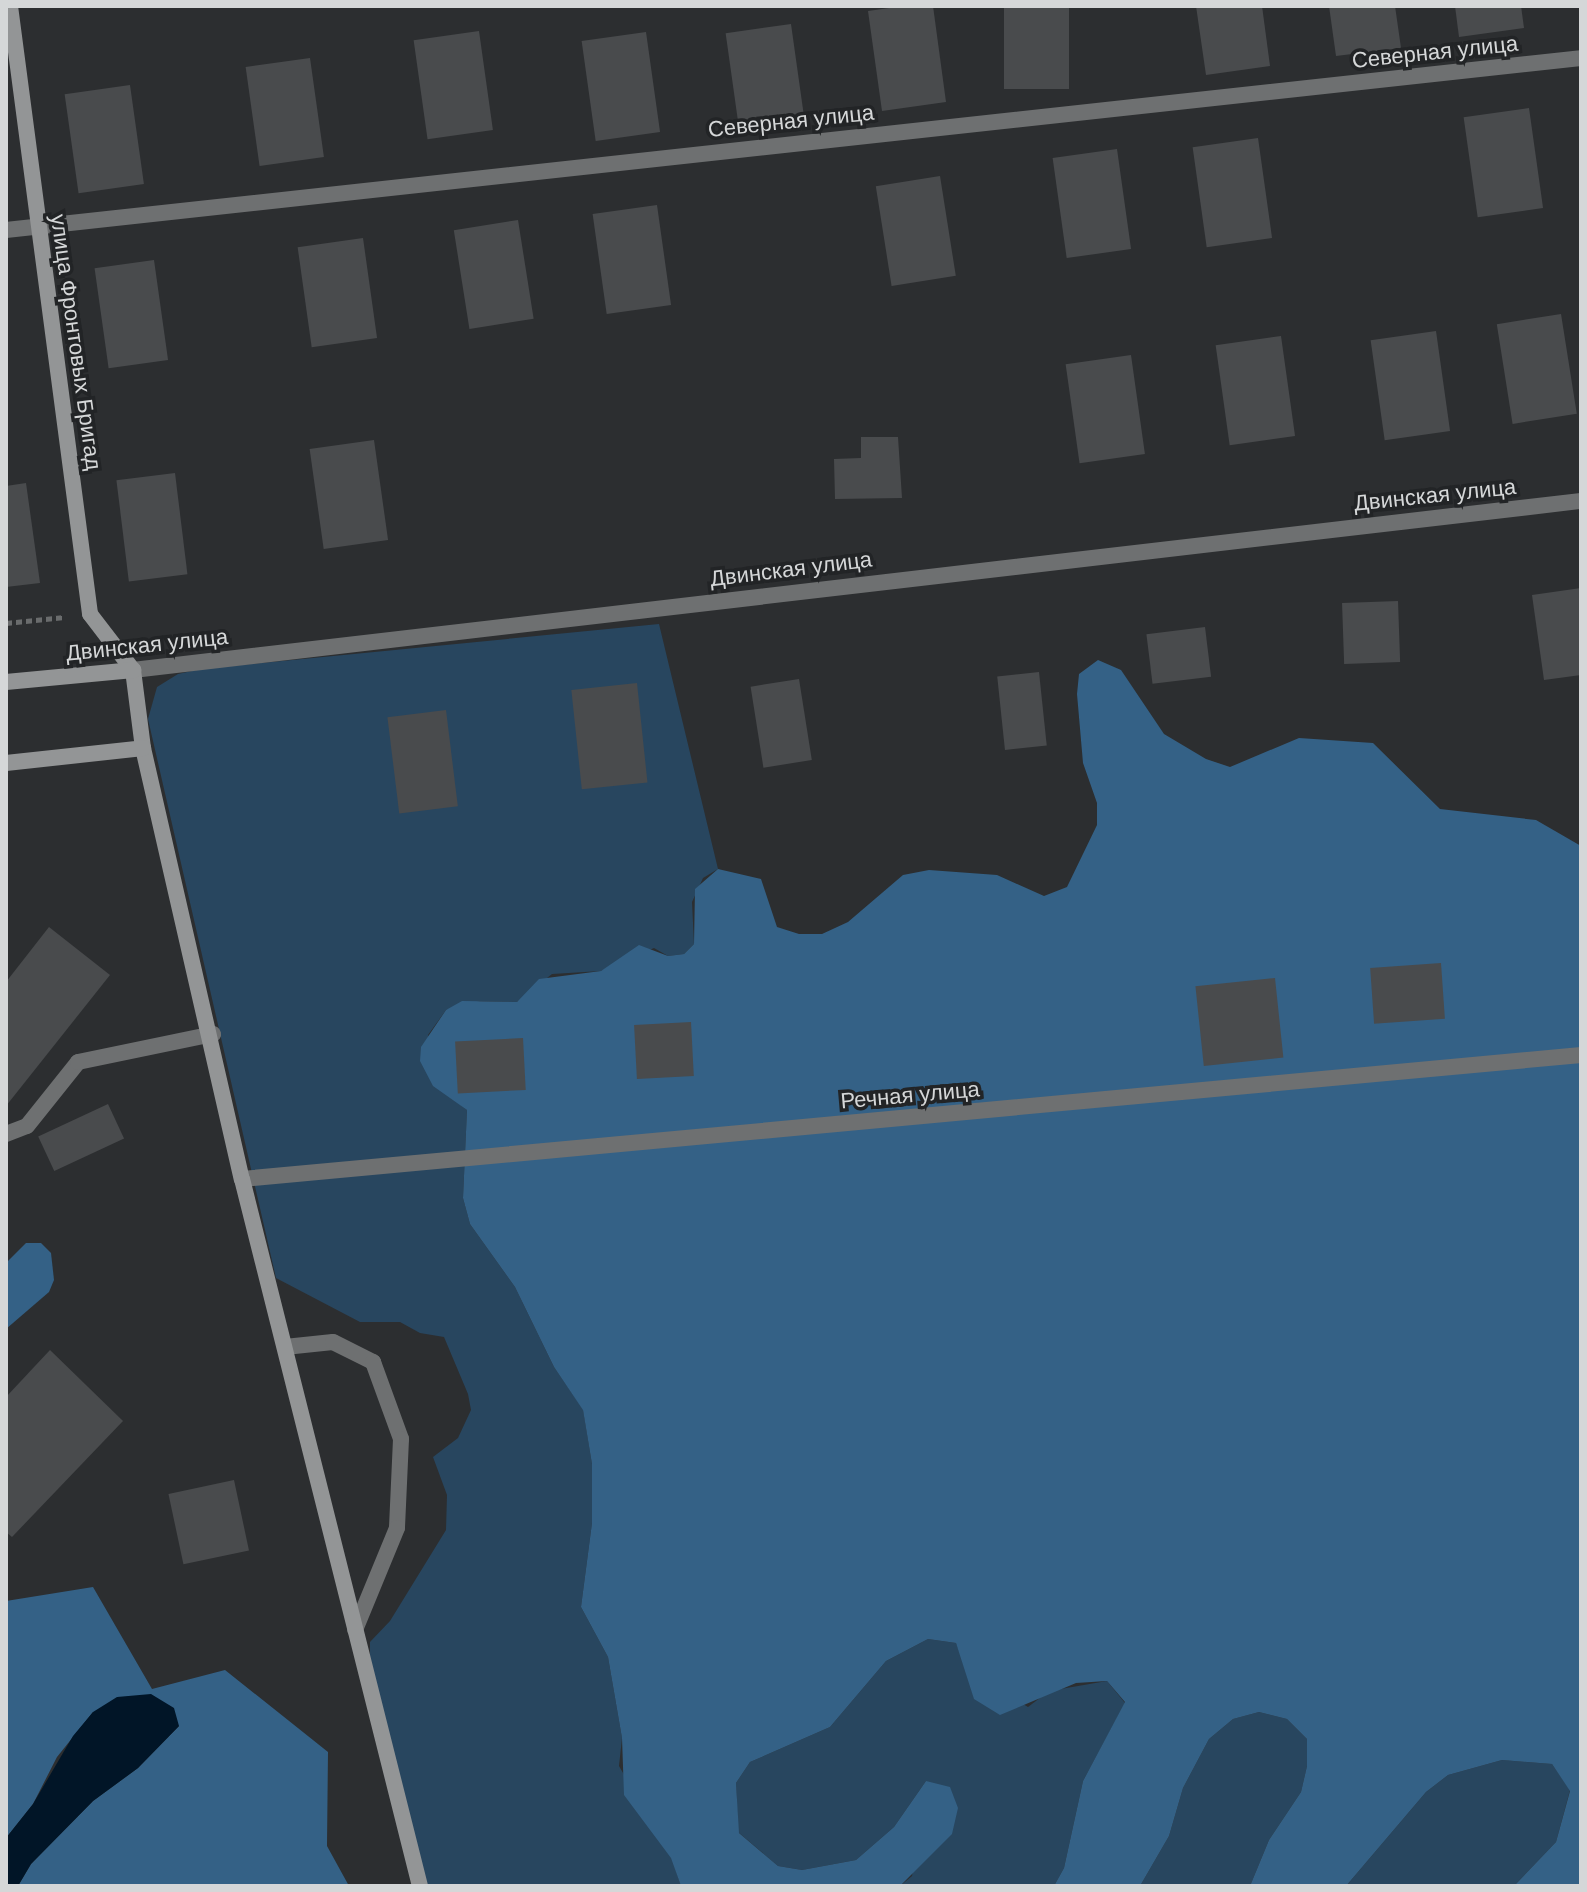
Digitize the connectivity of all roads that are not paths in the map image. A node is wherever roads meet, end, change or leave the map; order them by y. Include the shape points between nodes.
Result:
1 (10, 6) edge
2 (1581, 58) edge
3 (38, 225) junction
4 (6, 230) edge
5 (1581, 501) edge
6 (133, 670) junction
7 (6, 682) edge
8 (143, 748) junction
9 (6, 763) edge
10 (213, 1034) junction
11 (1581, 1055) edge
12 (6, 1134) edge
13 (242, 1179) junction
14 (285, 1347) junction
15 (355, 1630) junction
16 (420, 1886) edge

1 - 3 main road, улица Фронтовых Бригад
2 - 3 street, Северная улица
3 - 4 street, Северная улица
3 - 6 main road, улица Фронтовых Бригад via 90,614
5 - 6 street, Двинская улица
6 - 7 main road, Двинская улица
6 - 8 main road
8 - 9 main road
8 - 10 main road
10 - 12 street via 78,1062 27,1126
10 - 13 main road
11 - 13 street, Речная улица
13 - 14 main road
14 - 15 main road
14 - 15 street via 333,1342 373,1362 401,1439 397,1528
15 - 16 main road

